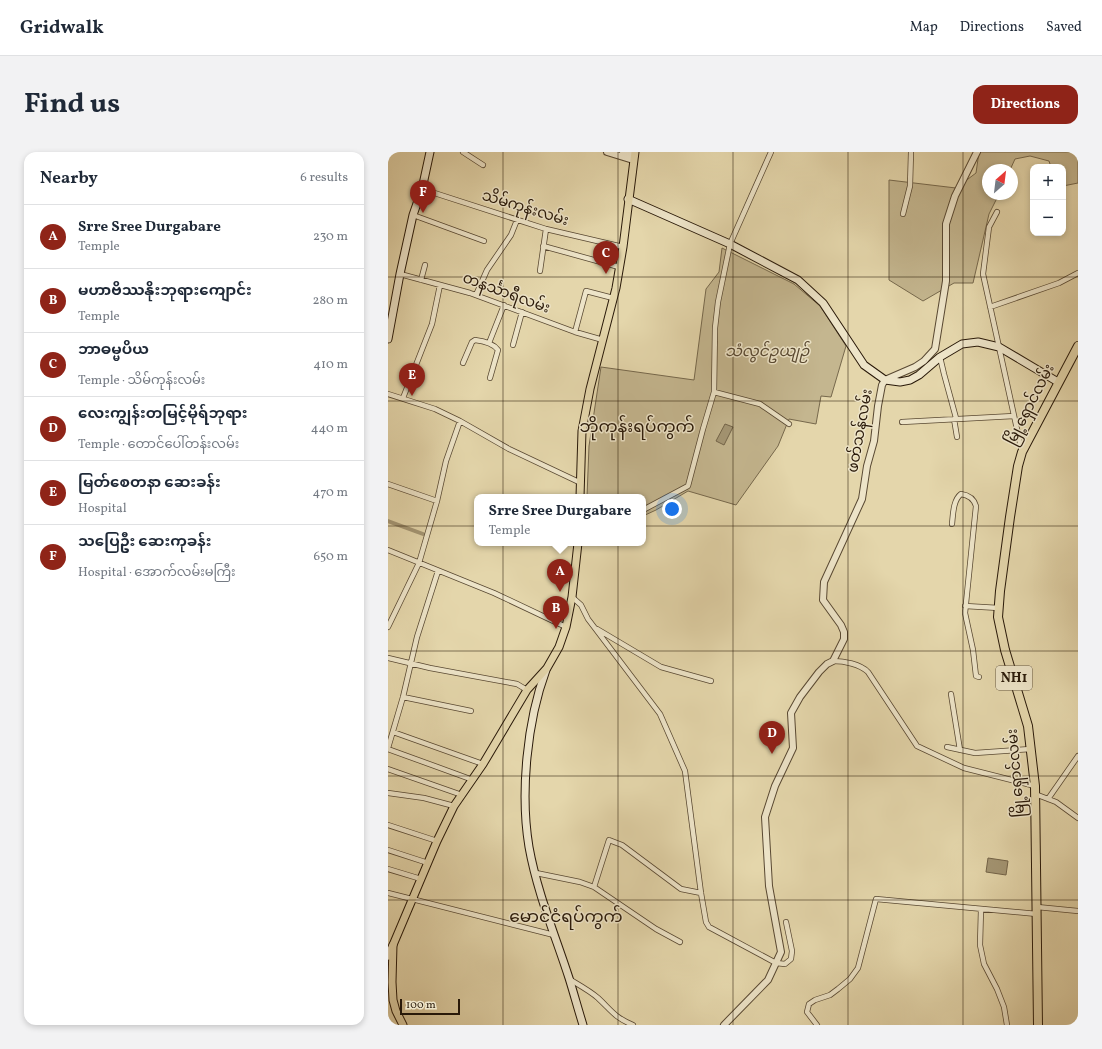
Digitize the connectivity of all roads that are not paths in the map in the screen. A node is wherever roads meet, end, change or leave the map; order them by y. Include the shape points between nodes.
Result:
1 (430, 152) edge
2 (462, 152) edge
3 (607, 152) edge
4 (624, 152) edge
5 (771, 152) edge
6 (911, 152) edge
7 (977, 152) edge
8 (634, 156) edge
9 (483, 165) dead end
10 (422, 189) junction
11 (628, 199) junction
12 (997, 212) dead end
13 (903, 214) dead end
14 (413, 215) junction
15 (517, 220) junction
16 (546, 229) junction
17 (484, 241) dead end
18 (730, 244) junction
19 (543, 246) junction
20 (623, 247) junction
21 (425, 265) dead end
22 (619, 267) junction
23 (540, 271) dead end
24 (1078, 273) edge
25 (400, 274) junction
26 (421, 280) junction
27 (440, 285) junction
28 (476, 295) junction
29 (613, 298) junction
30 (504, 305) junction
31 (990, 307) junction
32 (522, 312) junction
33 (390, 322) edge
34 (576, 332) junction
35 (388, 339) edge
36 (603, 340) junction
37 (489, 343) junction
38 (513, 345) dead end
39 (1078, 346) edge
40 (999, 347) junction
41 (940, 357) junction
42 (463, 363) dead end
43 (490, 378) dead end
44 (885, 380) junction
45 (1058, 382) junction
46 (714, 392) junction
47 (388, 394) edge
48 (403, 398) junction
49 (1014, 416) junction
50 (955, 418) junction
51 (460, 421) junction
52 (902, 422) dead end
53 (788, 424) dead end
54 (957, 437) dead end
55 (1022, 452) junction
56 (581, 483) junction
57 (388, 484) edge
58 (580, 494) edge
59 (437, 501) junction
60 (646, 508) edge
61 (952, 524) dead end
62 (580, 546) edge
63 (388, 550) edge
64 (419, 563) junction
65 (438, 571) junction
66 (572, 597) junction
67 (965, 606) junction
68 (999, 608) junction
69 (388, 627) edge
70 (566, 627) junction
71 (596, 629) junction
72 (388, 658) edge
73 (833, 661) junction
74 (410, 663) junction
75 (547, 668) junction
76 (979, 677) dead end
77 (711, 681) dead end
78 (527, 690) junction
79 (951, 694) dead end
80 (403, 697) junction
81 (471, 711) dead end
82 (393, 732) junction
83 (948, 747) dead end
84 (388, 749) edge
85 (1031, 749) junction
86 (960, 750) junction
87 (1078, 756) edge
88 (483, 764) junction
89 (388, 769) edge
90 (473, 780) junction
91 (1035, 790) junction
92 (388, 792) edge
93 (462, 795) junction
94 (1048, 799) junction
95 (454, 806) junction
96 (1078, 818) edge
97 (388, 825) edge
98 (437, 842) junction
99 (388, 850) edge
100 (428, 863) junction
101 (388, 869) edge
102 (536, 873) junction
103 (421, 879) junction
104 (594, 887) junction
105 (388, 892) edge
106 (701, 893) junction
107 (412, 899) junction
108 (981, 909) junction
109 (1037, 910) junction
110 (1078, 911) edge
111 (786, 922) dead end
112 (554, 935) junction
113 (680, 942) dead end
114 (393, 945) junction
115 (388, 956) edge
116 (776, 963) junction
117 (570, 979) junction
118 (403, 1025) edge
119 (583, 1025) edge
120 (633, 1025) edge
121 (724, 1025) edge
122 (817, 1025) edge
123 (1007, 1025) edge
124 (1038, 1025) edge

1 - 10 main road
2 - 9 street
3 - 8 street
4 - 8 street
5 - 18 street
6 - 13 street via 910,186
7 - 44 street, ဖတ်သန်လမ်း via 955,196 946,224 946,281 935,349 915,367
8 - 11 main road
10 - 14 main road
10 - 15 street, သိမ်ကုန်းလမ်း
11 - 18 main road
11 - 20 main road
12 - 31 street via 989,227 983,274
14 - 17 street
14 - 25 main road
15 - 16 street, သိမ်ကုန်းလမ်း
15 - 28 street via 487,270
16 - 19 street
16 - 20 street, သိမ်ကုန်းလမ်း
18 - 44 main road via 798,280 823,303 864,365
18 - 46 street via 715,328
19 - 22 street
19 - 23 street
20 - 22 main road
21 - 26 street
22 - 29 main road
24 - 31 street via 1059,283
25 - 26 street, တနင်္သာရီလမ်း
25 - 33 main road
26 - 27 street, တနင်္သာရီလမ်း
27 - 28 street, တနင်္သာရီလမ်း
27 - 48 street via 432,324
28 - 30 street, တနင်္သာရီလမ်း
29 - 34 street via 586,291
29 - 36 main road
30 - 32 street, တနင်္သာရီလမ်း
30 - 37 street
31 - 40 street
32 - 34 street, တနင်္သာရီလမ်း
32 - 38 street
33 - 35 main road
34 - 36 street, တနင်္သာရီလမ်း
36 - 56 main road via 582,431
37 - 42 street via 475,340 472,342
37 - 43 street via 498,350
39 - 45 highway, မြို့ရှောင်လမ်း / NH1
40 - 41 main road via 978,342 962,344
40 - 45 main road
40 - 49 street
41 - 44 main road via 910,380
41 - 50 street
44 - 73 street, ဖတ်သန်လမ်း via 862,499 824,582 822,600 844,632 844,639
45 - 55 highway, မြို့ရှောင်လမ်း / NH1
46 - 53 street via 760,404
46 - 60 street via 688,486
47 - 48 street
48 - 51 street
49 - 50 street
49 - 55 street
50 - 52 street
50 - 54 street
51 - 56 street via 509,449
51 - 59 street via 446,461
55 - 68 highway, မြို့ရှောင်လမ်း / NH1 via 1010,517
56 - 58 main road
57 - 59 street
59 - 64 street
61 - 67 street via 957,497 961,494 974,501 976,506
62 - 66 main road
63 - 64 street
64 - 65 street
64 - 69 street
65 - 70 street via 494,593
65 - 74 street
66 - 70 main road
66 - 71 street via 581,605
67 - 68 street
67 - 76 street via 976,676
68 - 85 highway, မြို့ရှောင်လမ်း / NH1 via 1000,630 1028,726
70 - 75 main road via 559,647
71 - 77 street via 661,667
71 - 106 street via 660,714 685,771
72 - 74 street
73 - 91 street via 865,668 917,746 964,768
73 - 116 street via 819,672 791,713 793,748 765,817 769,886 781,952
74 - 78 street via 517,684
74 - 80 street
75 - 78 main road
75 - 102 main road via 539,688 530,735 527,771 526,826
78 - 88 main road
79 - 86 street
80 - 81 street
80 - 82 street
82 - 84 street
82 - 88 street
83 - 86 street
84 - 90 street
85 - 86 street via 975,753
85 - 91 highway, မြို့ရှောင်လမ်း / NH1
87 - 94 street
88 - 90 main road
89 - 93 street
90 - 93 main road
91 - 94 street
91 - 109 highway, မြို့ရှောင်လမ်း / NH1
92 - 95 street
93 - 95 main road
94 - 96 street
95 - 98 main road
97 - 98 street
98 - 100 main road
99 - 100 street
100 - 103 main road
101 - 103 street
102 - 104 street
102 - 112 main road
103 - 107 main road
104 - 106 street via 608,840 622,845 681,889
104 - 113 street
105 - 107 street
106 - 116 street via 709,927
107 - 112 street
107 - 114 main road
108 - 109 street
108 - 122 street via 876,899 858,968 850,979 830,995 808,1004 807,1012
108 - 123 street via 980,945 984,964 1004,1007
109 - 110 street
109 - 124 highway, မြို့ရှောင်လမ်း / NH1
111 - 116 street via 792,951 791,959 785,964
112 - 117 main road
114 - 115 main road
114 - 118 main road via 393,1000
116 - 121 street via 768,980
117 - 119 main road
117 - 120 street via 598,997 620,1020

